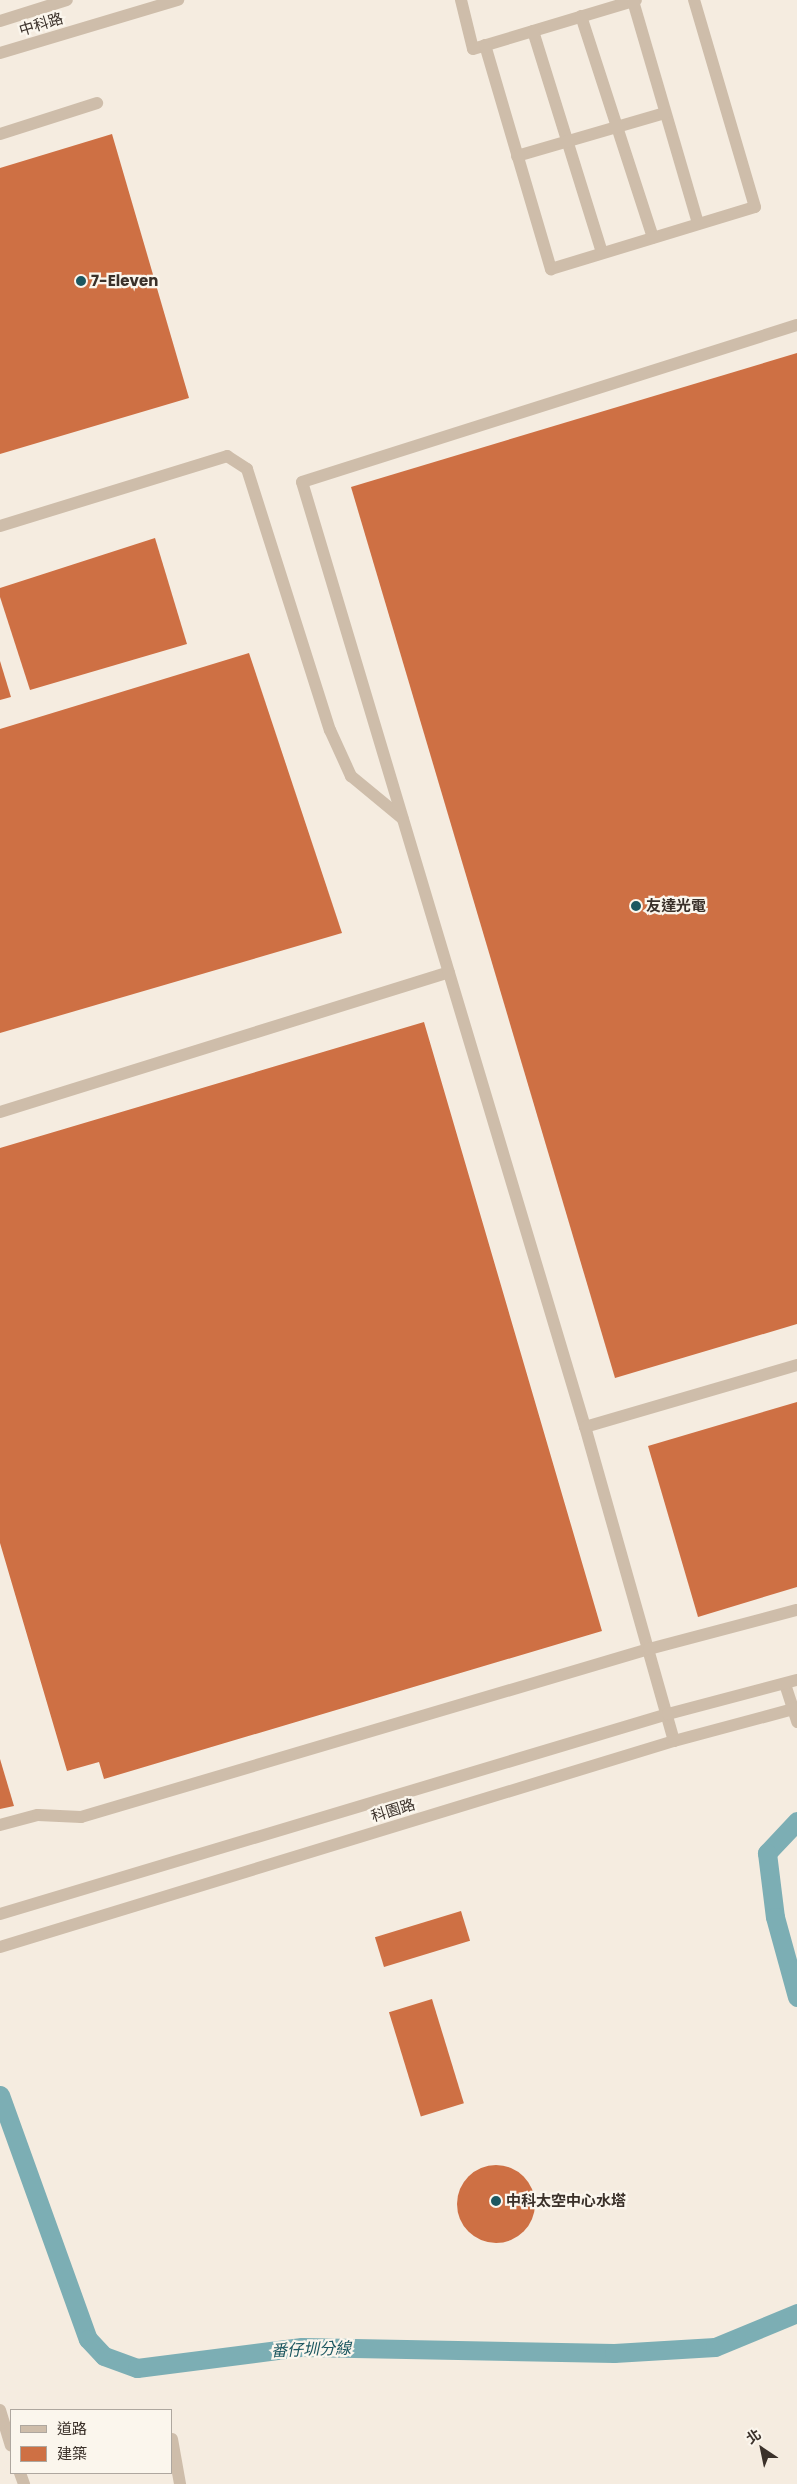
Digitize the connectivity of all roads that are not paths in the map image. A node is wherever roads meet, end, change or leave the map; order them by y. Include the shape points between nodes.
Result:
1 (67, 0) edge
2 (178, 0) edge
3 (461, 0) edge
4 (634, 0) edge
5 (694, 0) edge
6 (163, 1) edge
7 (581, 16) junction
8 (0, 21) edge
9 (533, 31) junction
10 (484, 45) junction
11 (0, 53) edge
12 (97, 103) dead end
13 (665, 113) junction
14 (617, 127) junction
15 (0, 134) edge
16 (567, 142) junction
17 (517, 156) junction
18 (698, 224) junction
19 (652, 238) junction
20 (602, 253) junction
21 (797, 325) edge
22 (0, 526) edge
23 (403, 819) junction
24 (449, 972) junction
25 (0, 1112) edge
26 (797, 1365) edge
27 (584, 1427) junction
28 (797, 1610) edge
29 (649, 1650) junction
30 (791, 1682) edge
31 (795, 1709) edge
32 (668, 1714) junction
33 (797, 1722) edge
34 (674, 1741) junction
35 (0, 1825) edge
36 (0, 1914) edge
37 (0, 1947) edge
38 (0, 2410) edge
39 (172, 2439) edge
40 (10, 2442) edge
41 (180, 2484) edge

1 - 8 street, 中科路
2 - 6 street, 中科路
3 - 10 street via 473,49
4 - 7 street
4 - 13 street
5 - 18 street via 755,207
6 - 11 street, 中科路
7 - 9 street
7 - 14 street
9 - 10 street
9 - 16 street
10 - 17 street
12 - 15 street
13 - 14 street
13 - 18 street
14 - 16 street
14 - 19 street
16 - 17 street
16 - 20 street
17 - 20 street via 551,269
18 - 19 street
19 - 20 street
21 - 23 street via 302,482
22 - 23 street via 227,456 246,469 330,730 347,768 351,776
23 - 24 street
24 - 25 street
24 - 27 street
26 - 27 street
27 - 29 street
28 - 29 street
29 - 32 street
29 - 35 street via 81,1817 38,1815
30 - 31 street
30 - 32 street, 科園路
31 - 33 street
31 - 34 street, 科園路
32 - 34 street
32 - 36 street, 科園路
34 - 37 street, 科園路
38 - 40 street
39 - 41 street

